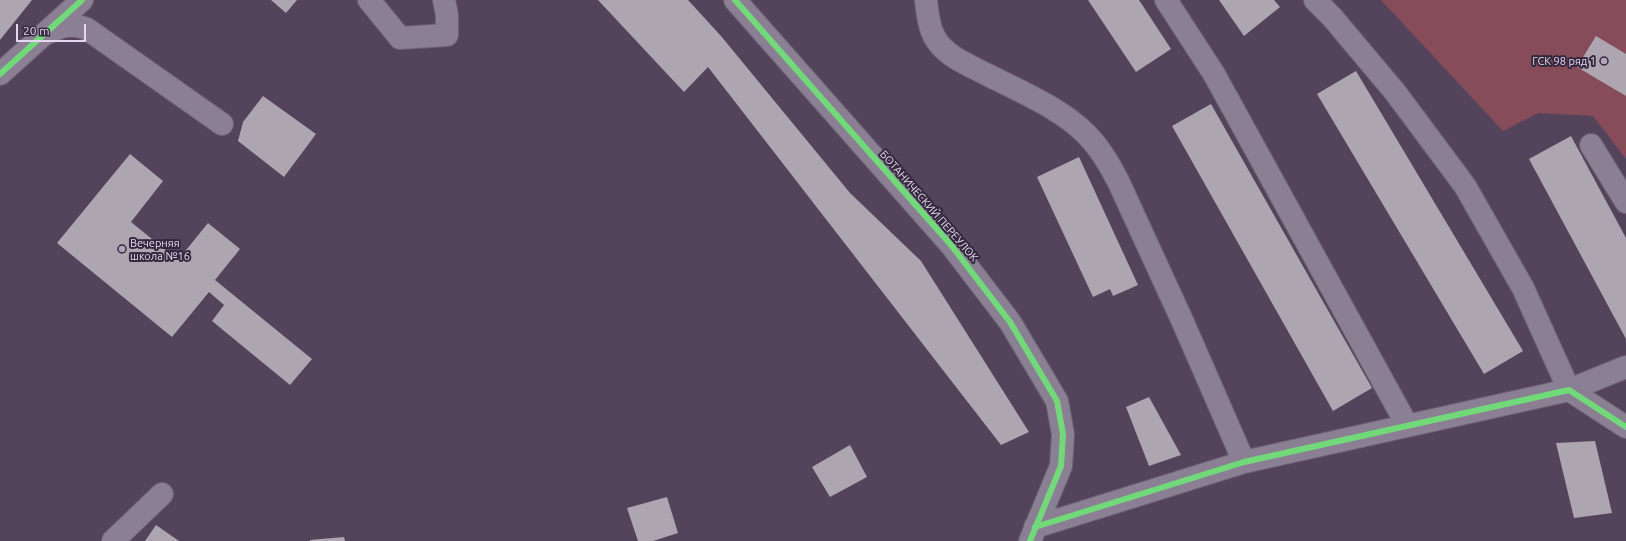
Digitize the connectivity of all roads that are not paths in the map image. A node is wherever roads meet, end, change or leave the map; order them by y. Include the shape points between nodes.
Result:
1 (369, 0) edge
2 (444, 0) edge
3 (735, 0) edge
4 (926, 0) edge
5 (1166, 0) edge
6 (1315, 0) edge
7 (80, 1) edge
8 (45, 34) junction
9 (0, 74) edge
10 (222, 124) dead end
11 (1591, 145) dead end
12 (1626, 202) edge
13 (1626, 367) edge
14 (1569, 390) junction
15 (1407, 425) junction
16 (1626, 427) edge
17 (1244, 462) junction
18 (162, 494) dead end
19 (1032, 534) edge
20 (114, 541) edge

1 - 2 street via 400,38 447,35
3 - 19 street, БОТАНИЧЕСКИЙ ПЕРЕУЛОК via 951,245 1010,322 1057,401 1063,434 1061,466
4 - 17 street via 929,25 941,47 954,57 1036,99 1070,120 1088,135 1106,158 1179,313
5 - 15 street via 1214,74
6 - 14 street via 1395,92 1464,186 1523,288
7 - 8 street
8 - 9 street
8 - 10 street via 66,25 78,25 87,29
11 - 12 street
13 - 14 street
14 - 15 street
14 - 16 street
15 - 17 street
17 - 19 street
18 - 20 street

